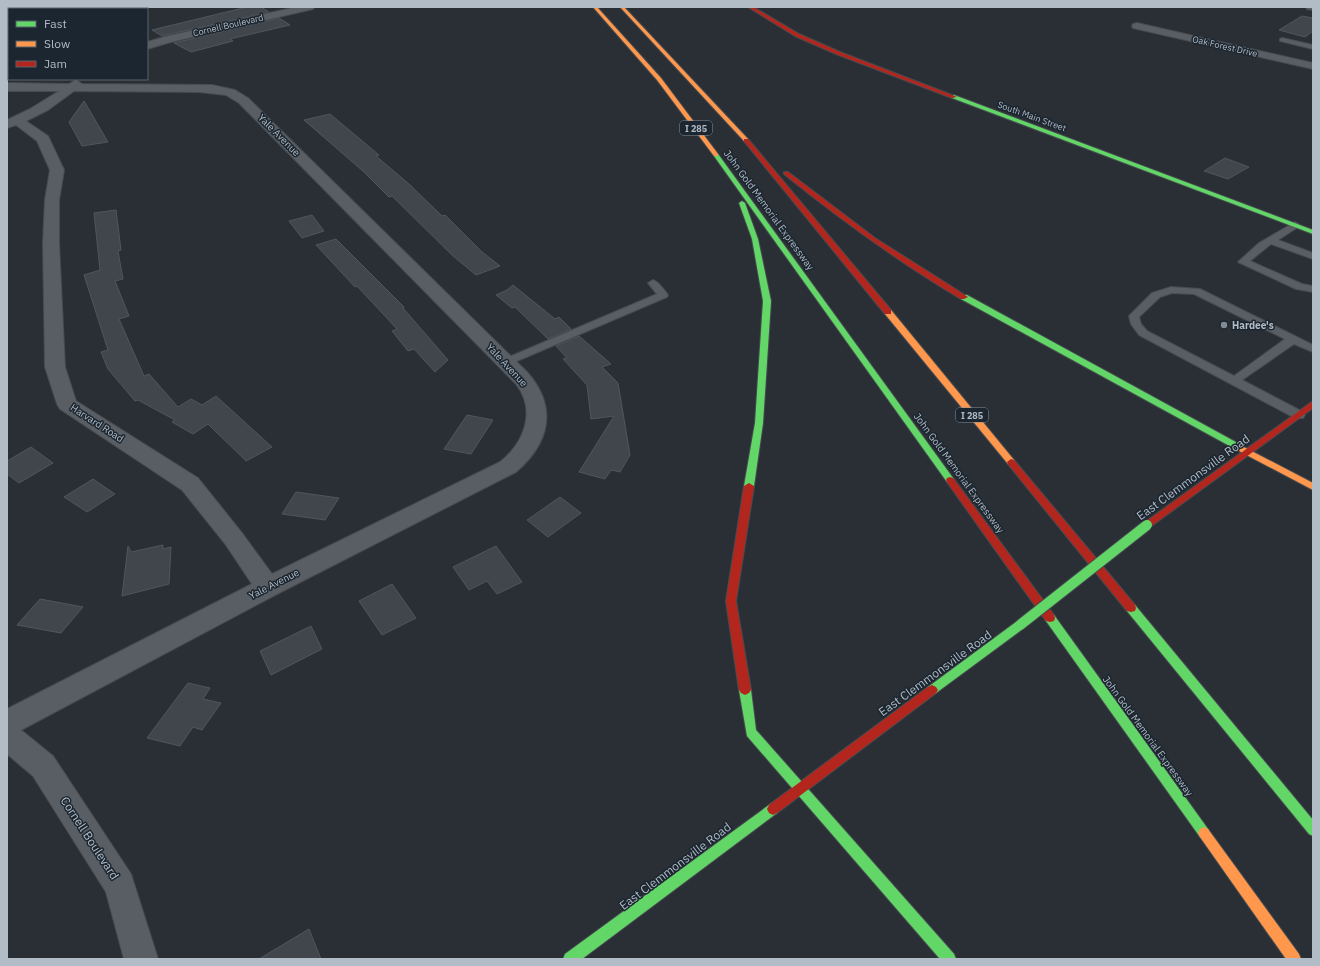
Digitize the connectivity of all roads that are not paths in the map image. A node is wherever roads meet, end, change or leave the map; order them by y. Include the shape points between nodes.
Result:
1 (309, 7) edge
2 (595, 7) edge
3 (622, 7) edge
4 (750, 7) edge
5 (1137, 26) dead end
6 (1282, 40) dead end
7 (148, 46) edge
8 (1313, 47) edge
9 (1313, 66) edge
10 (78, 83) edge
11 (7, 87) edge
12 (12, 123) edge
13 (749, 143) junction
14 (733, 177) junction
15 (1295, 225) junction
16 (1313, 232) edge
17 (1270, 240) junction
18 (1313, 256) edge
19 (653, 283) dead end
20 (1313, 289) edge
21 (1292, 339) junction
22 (1313, 349) edge
23 (506, 362) junction
24 (1234, 381) junction
25 (1313, 404) edge
26 (1298, 415) junction
27 (1247, 452) junction
28 (1313, 487) edge
29 (268, 587) junction
30 (7, 723) edge
31 (7, 736) edge
32 (798, 788) junction
33 (1313, 830) edge
34 (141, 959) edge
35 (570, 959) edge
36 (949, 959) edge
37 (1294, 959) edge

1 - 7 street, Cornell Boulevard
2 - 14 main road, John Gold Memorial Expressway / I 285 via 658,79
3 - 13 main road, I 285
4 - 15 main road, South Main Street via 791,32 838,53
5 - 9 street, Oak Forest Drive
6 - 8 lane
10 - 11 street, Yale Avenue
10 - 12 street via 47,106
10 - 23 street, Yale Avenue via 217,89 234,93
12 - 29 street, Harvard Road via 43,138 57,170 52,200 50,243 55,367 68,404 190,484
13 - 27 main road via 838,215 924,275 1122,386
13 - 33 main road, I 285
14 - 32 main road via 755,239 767,301 758,423 731,601 751,732
14 - 37 main road, John Gold Memorial Expressway / I 285
15 - 16 main road, South Main Street
15 - 17 lane
17 - 18 lane
17 - 20 lane via 1243,262 1300,287
19 - 23 lane via 663,295
21 - 22 lane
21 - 24 lane
21 - 24 lane via 1196,291 1171,290 1156,295 1134,316 1143,333
23 - 29 street, Yale Avenue via 529,388 535,400 538,419 531,440 516,461
24 - 26 lane
25 - 26 main road, East Clemmonsville Road
26 - 27 main road, East Clemmonsville Road
27 - 28 main road
27 - 32 main road, East Clemmonsville Road, bridge via 1147,525 1020,625
29 - 30 street, Yale Avenue
31 - 34 street, Cornell Boulevard via 43,766 120,885
32 - 35 main road, East Clemmonsville Road
32 - 36 main road

